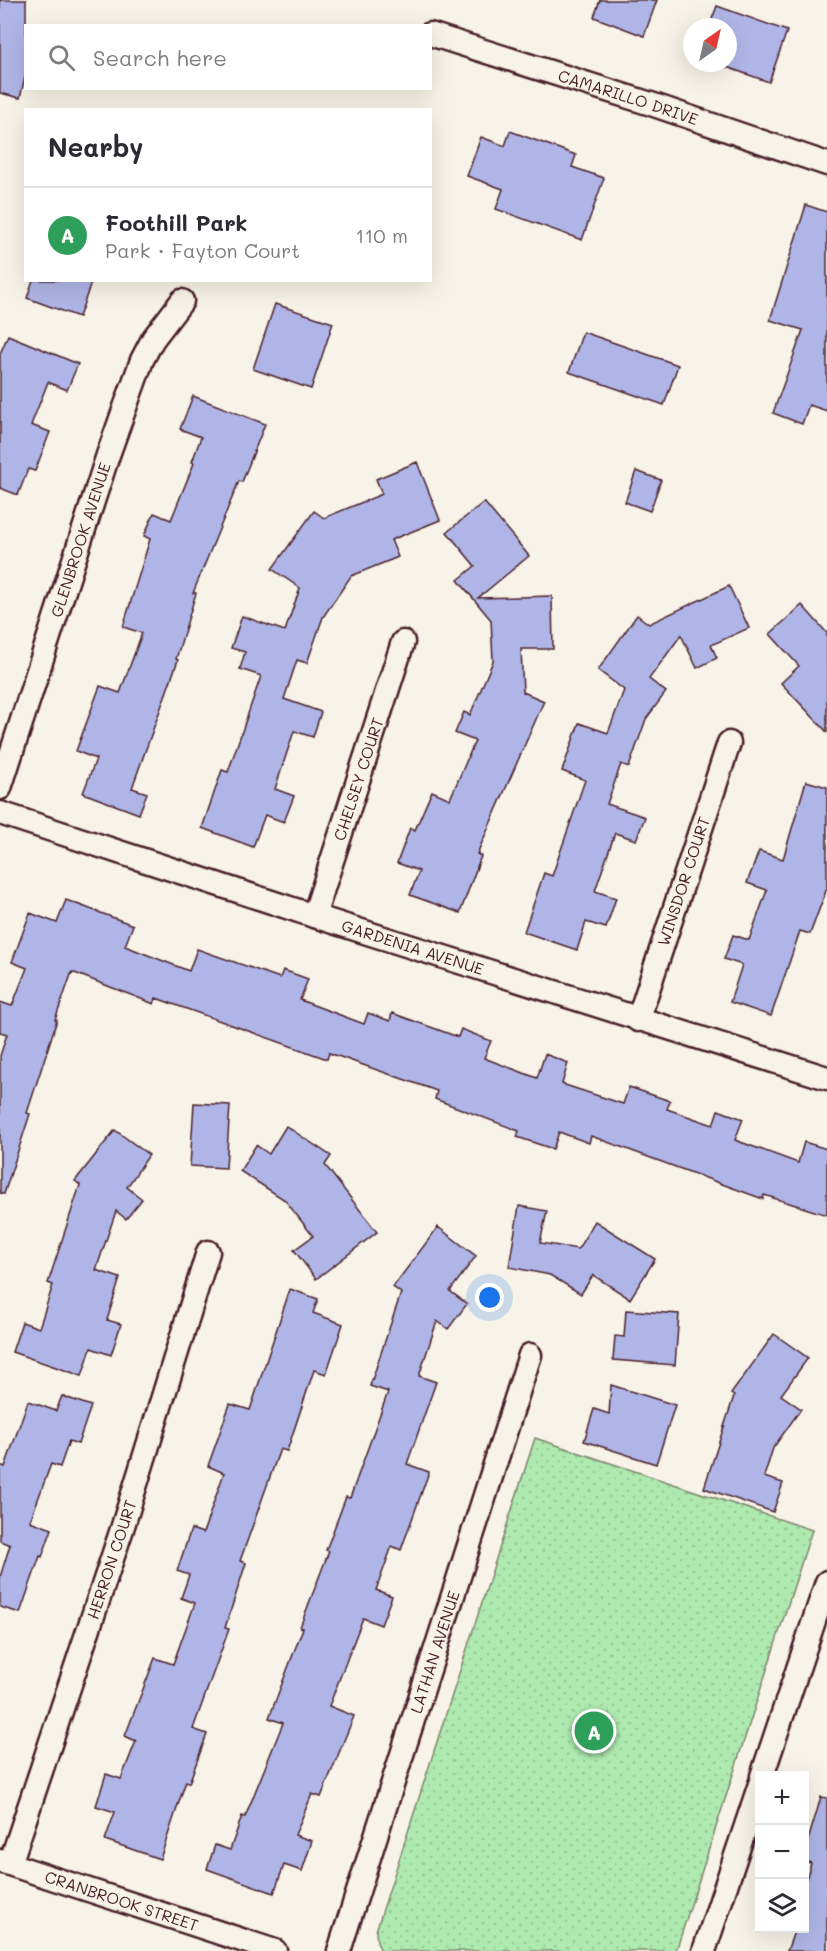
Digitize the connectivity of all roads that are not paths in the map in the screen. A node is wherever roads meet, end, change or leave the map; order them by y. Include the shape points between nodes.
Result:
1 (432, 35) edge
2 (827, 164) edge
3 (182, 301) dead end
4 (403, 642) dead end
5 (729, 743) dead end
6 (0, 788) edge
7 (0, 813) edge
8 (314, 916) junction
9 (638, 1020) junction
10 (827, 1078) edge
11 (208, 1252) dead end
12 (530, 1355) dead end
13 (827, 1582) edge
14 (764, 1771) edge
15 (755, 1796) edge
16 (5, 1863) edge
17 (275, 1951) edge
18 (339, 1951) edge
19 (704, 1951) edge

1 - 2 street, CAMARILLO DRIVE
3 - 6 street, GLENBROOK AVENUE via 142,360
4 - 8 street, CHELSEY COURT
5 - 9 street, WINSDOR COURT
7 - 8 street, GARDENIA AVENUE
8 - 9 street, GARDENIA AVENUE
9 - 10 street, GARDENIA AVENUE
11 - 16 street, HERRON COURT via 122,1529
12 - 18 street, LATHAN AVENUE
13 - 14 street
15 - 19 street
16 - 17 street, CRANBROOK STREET

